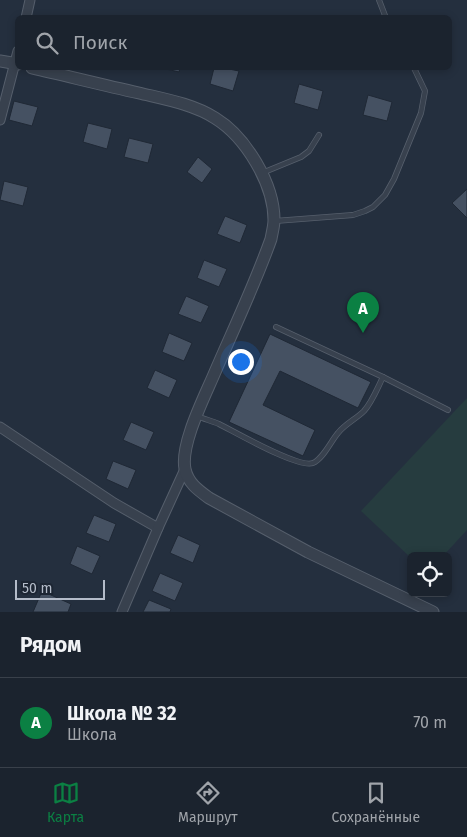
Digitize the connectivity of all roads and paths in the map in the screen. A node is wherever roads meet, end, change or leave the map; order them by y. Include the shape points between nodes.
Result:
1 (30, 0) edge
2 (379, 0) edge
3 (27, 15) edge
4 (385, 15) edge
5 (0, 60) edge
6 (15, 64) edge
7 (15, 68) edge
8 (40, 70) edge
9 (415, 70) edge
10 (0, 120) edge
11 (318, 135) dead end
12 (262, 173) junction
13 (274, 221) junction
14 (276, 326) dead end
15 (383, 378) junction
16 (448, 410) dead end
17 (197, 416) junction
18 (0, 427) edge
19 (185, 469) junction
20 (158, 528) junction
21 (122, 612) edge
22 (432, 612) edge

1 - 3 street
2 - 4 lane
5 - 6 street
7 - 10 street
8 - 12 street via 204,112 234,133
9 - 13 lane via 425,91 421,113 394,179 373,208 353,215
11 - 12 lane via 309,151 301,157
12 - 13 street
13 - 17 street via 266,253
14 - 15 lane
15 - 16 lane
15 - 17 lane via 364,411 342,429 313,464 291,460
17 - 19 street via 187,447
18 - 20 street via 114,503
19 - 20 street
19 - 22 street via 191,483 209,498 308,552
20 - 21 street

